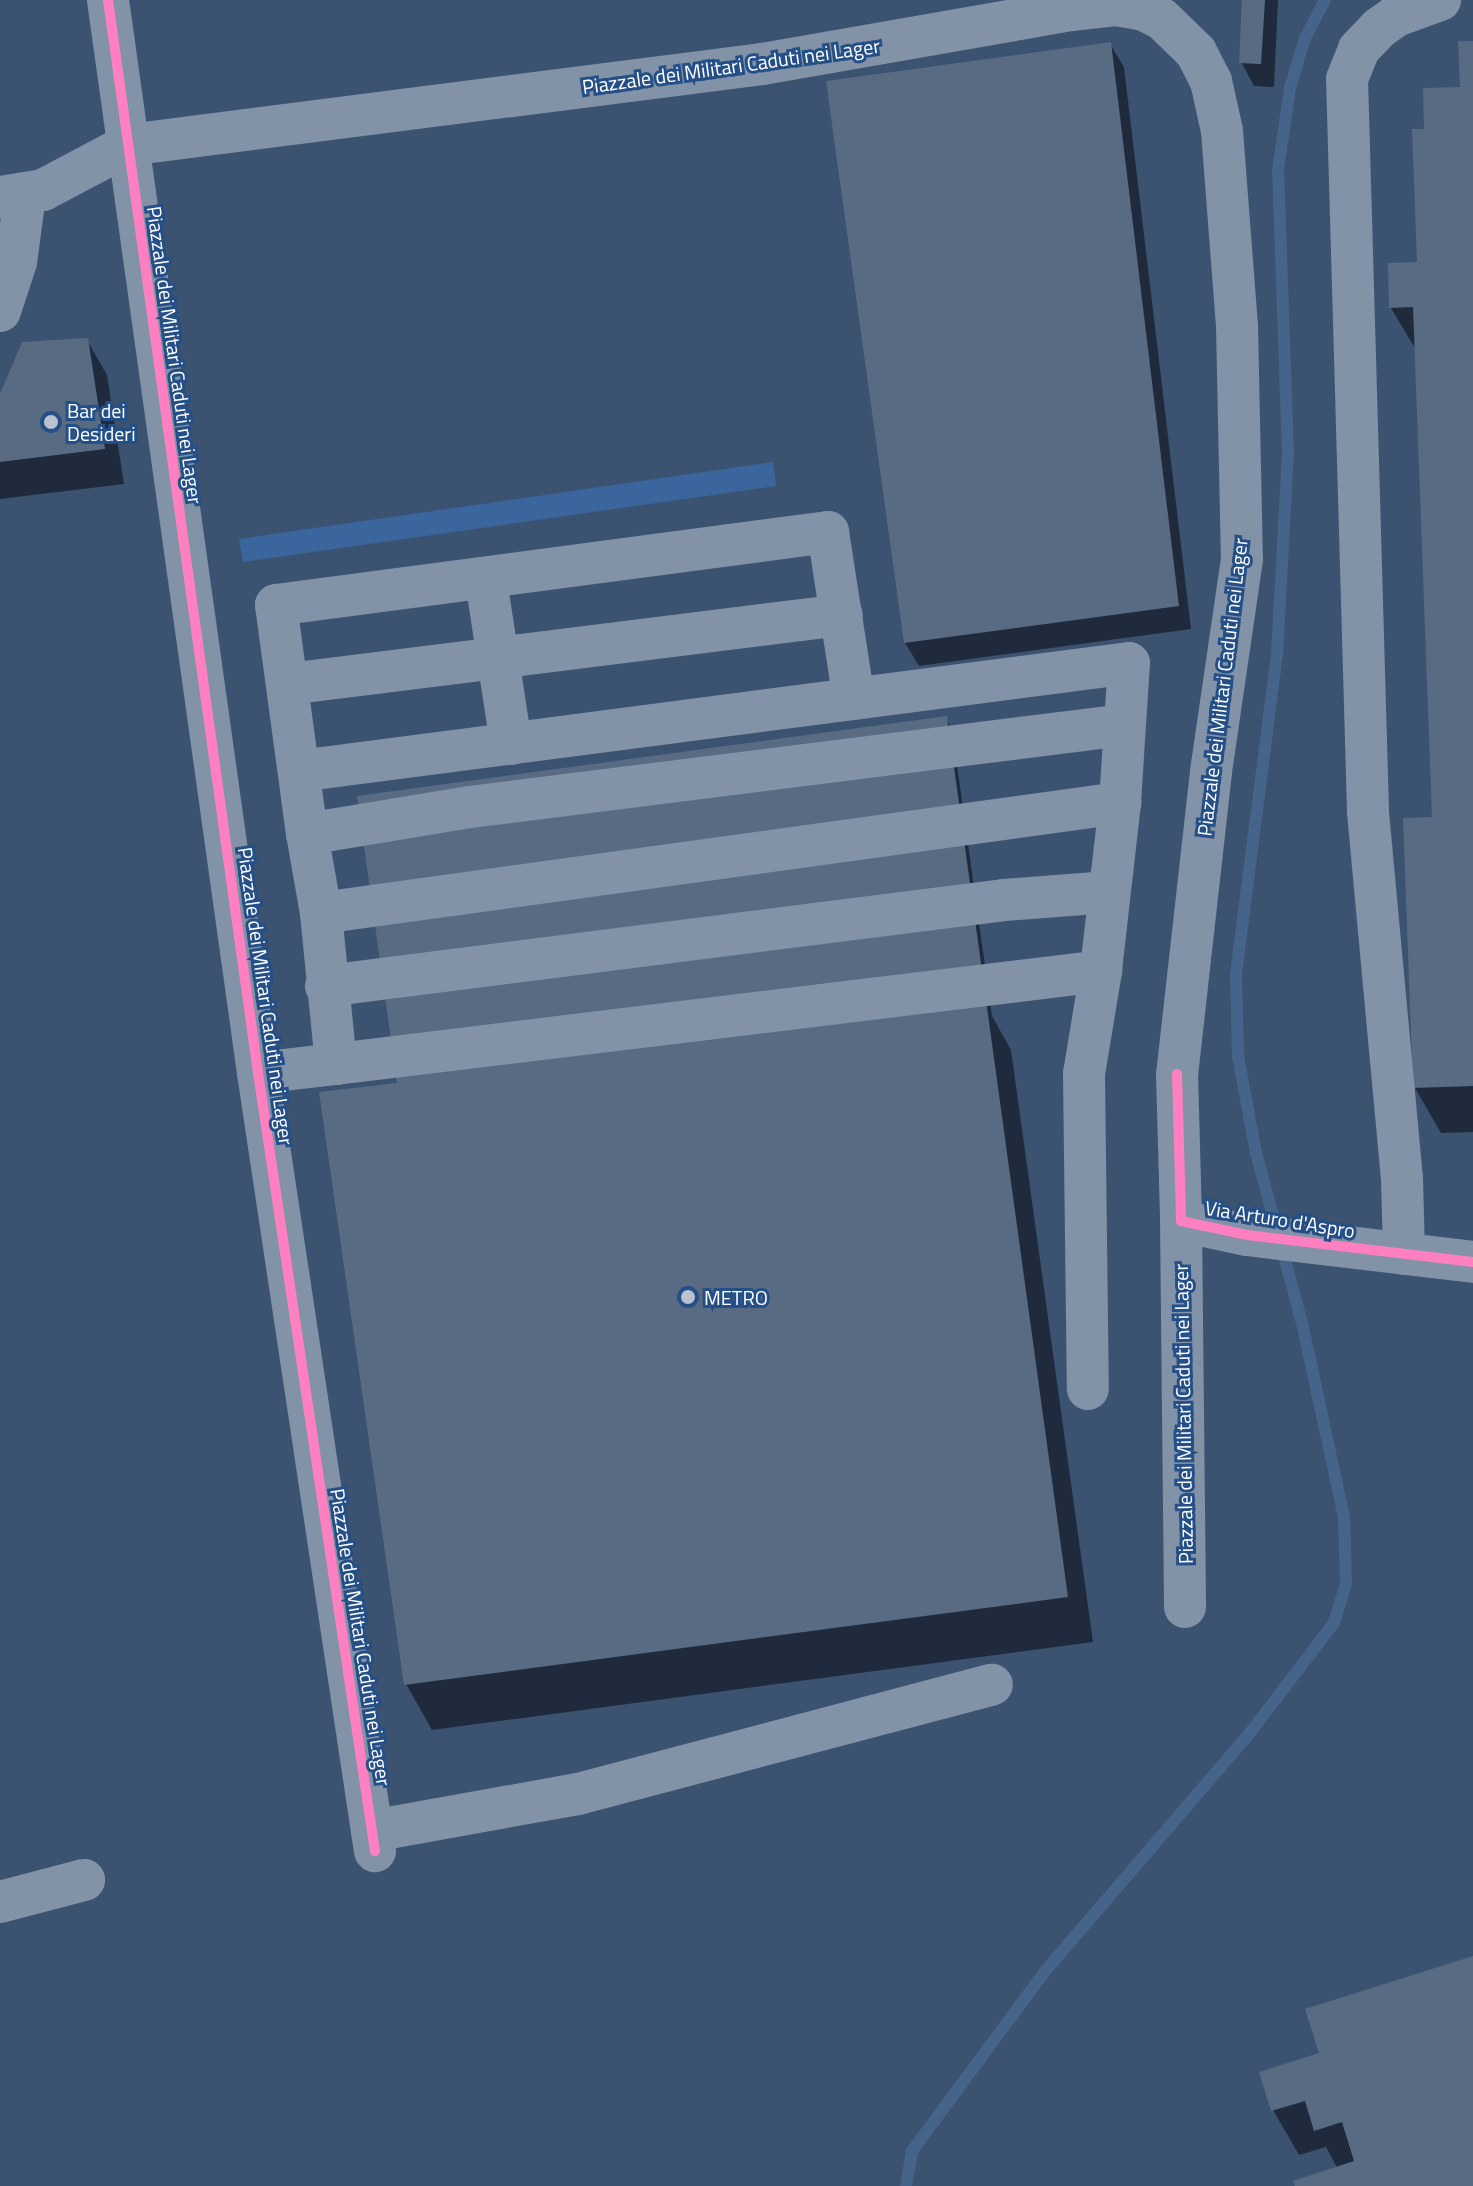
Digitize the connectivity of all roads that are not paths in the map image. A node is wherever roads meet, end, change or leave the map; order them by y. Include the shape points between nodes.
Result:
1 (108, 0) edge
2 (1440, 0) edge
3 (128, 145) junction
4 (13, 196) edge
5 (0, 311) edge
6 (486, 580) junction
7 (842, 615) junction
8 (498, 658) junction
9 (288, 684) junction
10 (854, 699) junction
11 (1124, 725) junction
12 (511, 744) junction
13 (299, 771) junction
14 (1120, 803) junction
15 (307, 834) junction
16 (1109, 892) junction
17 (321, 913) junction
18 (1101, 971) junction
19 (326, 986) junction
20 (336, 1064) junction
21 (258, 1073) junction
22 (1177, 1074) joint
23 (1181, 1221) junction
24 (1404, 1254) junction
25 (1473, 1262) edge
26 (1088, 1389) dead end
27 (1185, 1607) dead end
28 (992, 1685) dead end
29 (84, 1880) dead end
30 (0, 1902) edge

1 - 3 street
2 - 24 street via 1379,28 1359,49 1347,79 1368,811 1402,1179
3 - 4 street via 43,190
3 - 21 street, Piazzale dei Militari Caduti nei Lager
3 - 22 street, Piazzale dei Militari Caduti nei Lager via 762,64 1116,5 1144,10 1177,31 1211,81 1222,131 1237,325 1242,559 1211,772
4 - 5 street via 16,262
6 - 7 street via 828,532
6 - 8 street
6 - 9 street via 276,605
7 - 8 street
7 - 10 street
8 - 9 street
8 - 12 street
9 - 13 street
10 - 11 street via 1129,663
10 - 12 street
11 - 14 street
11 - 15 street via 470,807
12 - 13 street
13 - 15 street
14 - 16 street
14 - 17 street
15 - 17 street
16 - 18 street
16 - 19 street via 988,902
17 - 19 street
18 - 20 street
18 - 26 street via 1084,1074
19 - 20 street
20 - 21 street
21 - 28 street, Piazzale dei Militari Caduti nei Lager via 373,1841 578,1794
22 - 23 street, Via Arturo d'Aspro
23 - 24 street, Via Arturo d'Aspro via 1247,1235
23 - 27 street, Piazzale dei Militari Caduti nei Lager
24 - 25 street, Via Arturo d'Aspro
29 - 30 street

